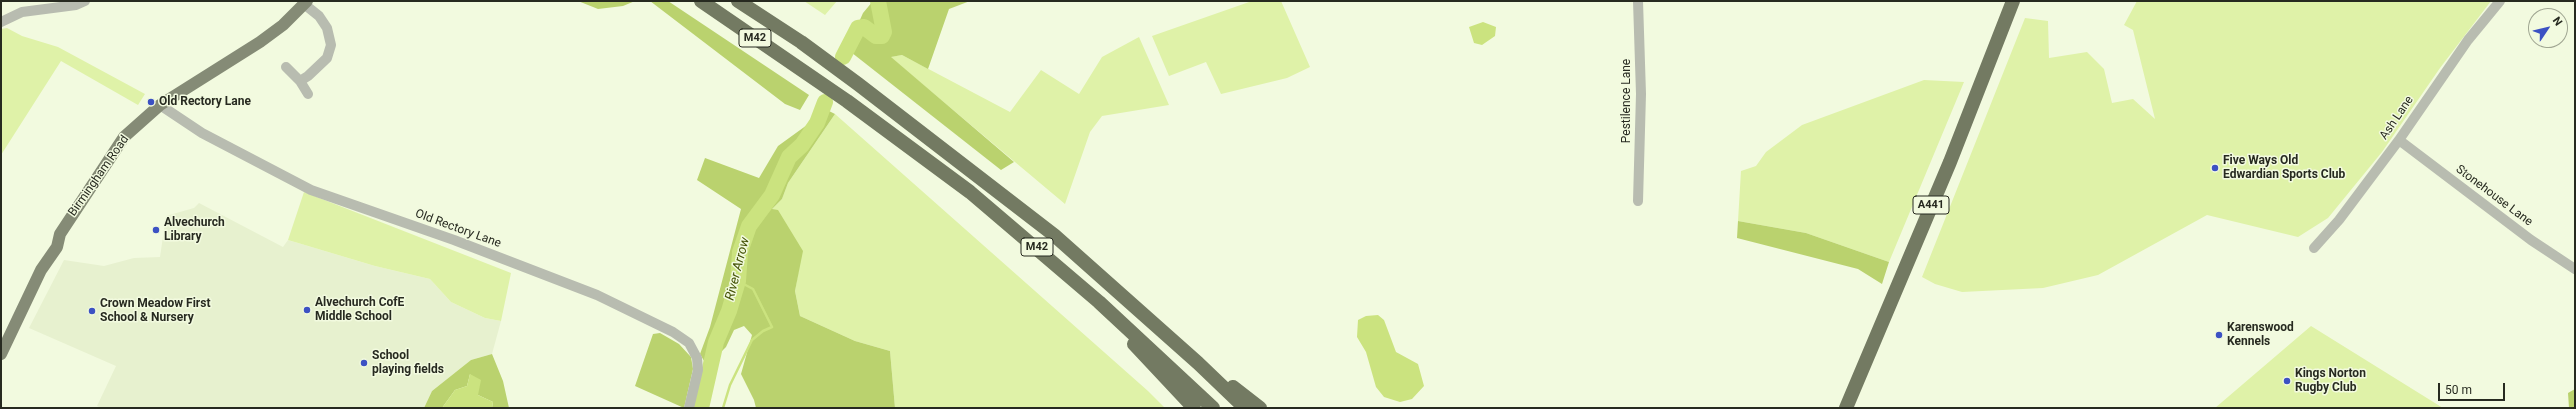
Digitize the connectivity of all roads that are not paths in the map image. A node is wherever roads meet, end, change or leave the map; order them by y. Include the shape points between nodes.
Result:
1 (85, 1) edge
2 (701, 1) edge
3 (738, 1) edge
4 (1638, 1) edge
5 (2013, 1) edge
6 (2500, 1) edge
7 (306, 3) edge
8 (58, 4) edge
9 (1, 22) edge
10 (286, 67) dead end
11 (300, 81) junction
12 (308, 94) dead end
13 (160, 105) junction
14 (2399, 140) junction
15 (1638, 201) dead end
16 (2314, 248) dead end
17 (2575, 269) edge
18 (1099, 302) junction
19 (1, 354) edge
20 (1198, 363) junction
21 (689, 408) edge
22 (1194, 408) edge
23 (1213, 408) edge
24 (1245, 408) edge
25 (1260, 408) edge
26 (1846, 408) edge

1 - 8 street via 76,5
2 - 18 highway, M42 via 847,101 970,192
3 - 20 highway, M42 via 821,56 1054,235
4 - 15 street, Pestilence Lane via 1641,94
5 - 26 highway, A441 via 1950,162
6 - 14 street, Ash Lane via 2468,40
7 - 11 street via 330,32 331,45 327,58
7 - 13 main road, Birmingham Road via 260,42
8 - 9 street via 22,12
10 - 11 street
11 - 12 street
13 - 19 main road, Birmingham Road via 124,137 75,209
13 - 21 street, Old Rectory Lane via 202,133 311,190 454,240 590,292 673,332 689,343 697,358 698,370
14 - 16 street, Ash Lane via 2339,220
14 - 17 street, Stonehouse Lane via 2531,240
18 - 22 highway, M42
18 - 23 highway, M42
20 - 24 highway, M42
20 - 25 highway, M42

